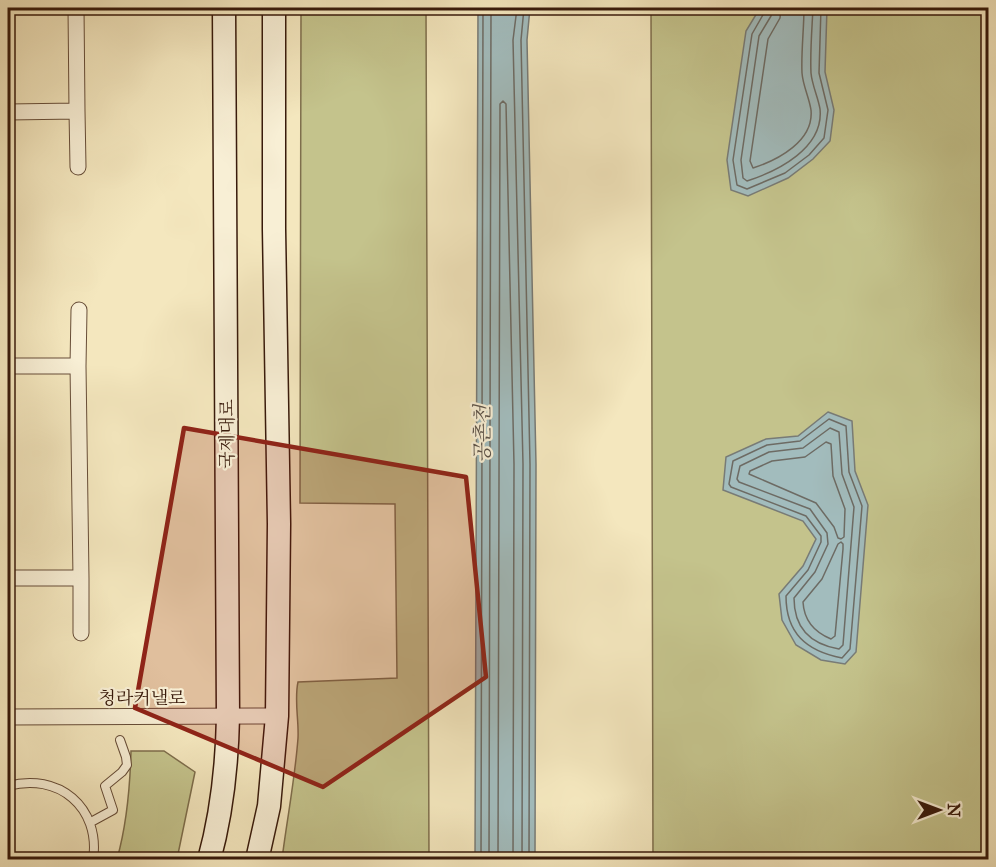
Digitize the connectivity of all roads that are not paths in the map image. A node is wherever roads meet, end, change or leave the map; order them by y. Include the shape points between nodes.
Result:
1 (76, 8) edge
2 (224, 8) edge
3 (274, 8) edge
4 (76, 111) junction
5 (8, 112) edge
6 (78, 167) dead end
7 (79, 310) dead end
8 (8, 366) edge
9 (78, 366) junction
10 (8, 578) edge
11 (81, 578) junction
12 (81, 633) dead end
13 (277, 716) junction
14 (8, 717) edge
15 (228, 717) junction
16 (120, 740) dead end
17 (8, 786) edge
18 (91, 822) junction
19 (93, 860) edge
20 (209, 860) edge
21 (257, 860) edge

1 - 4 street
2 - 15 main road, 국제대로
3 - 13 main road
4 - 5 street
4 - 6 street
7 - 9 street
8 - 9 street
9 - 11 street
10 - 11 street
11 - 12 street
13 - 15 street, 청라커낼로
13 - 21 main road via 269,806
14 - 15 street, 청라커낼로
15 - 20 main road, 국제대로 via 225,780
16 - 18 lane via 127,765 105,786 113,810
17 - 18 lane via 33,783 66,793 86,811
18 - 19 lane

